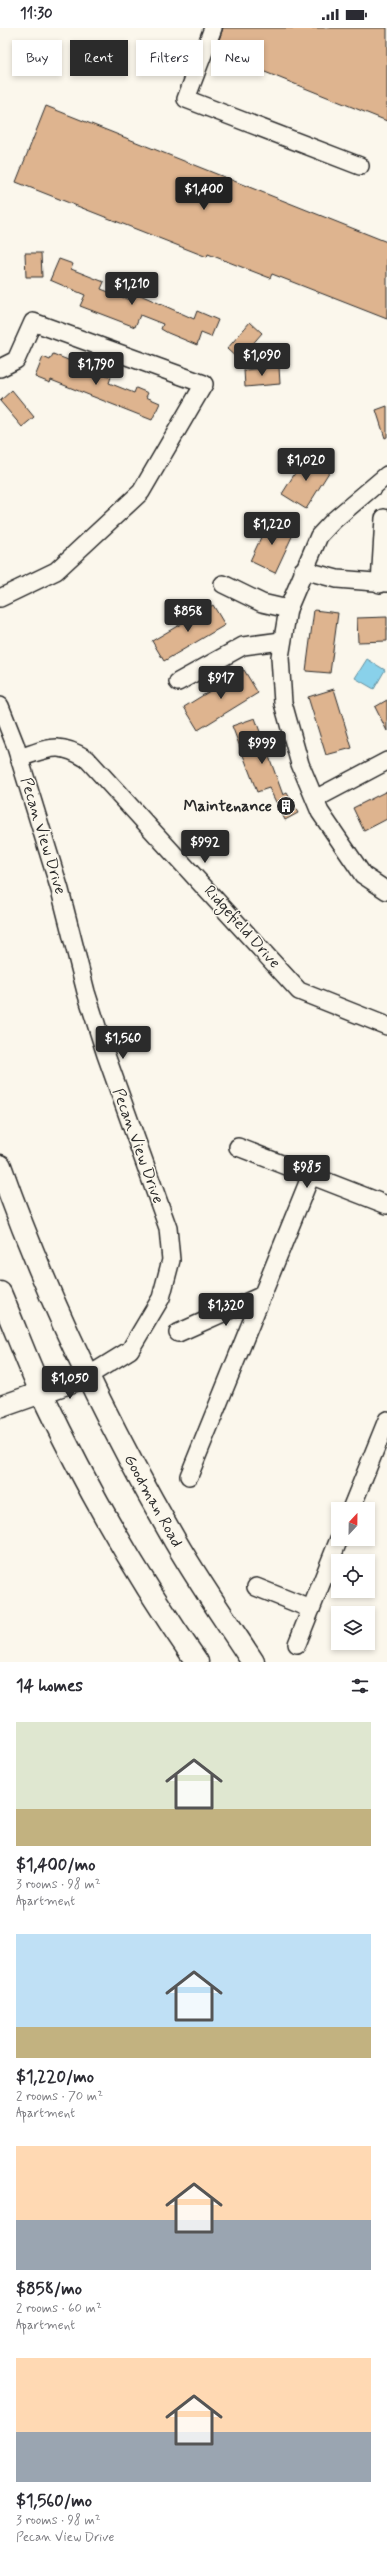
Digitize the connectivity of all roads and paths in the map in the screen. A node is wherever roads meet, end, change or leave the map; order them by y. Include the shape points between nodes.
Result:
1 (213, 28) edge
2 (360, 166) dead end
3 (0, 368) edge
4 (387, 475) edge
5 (384, 518) dead end
6 (303, 570) junction
7 (383, 583) edge
8 (223, 584) dead end
9 (0, 598) edge
10 (288, 609) junction
11 (281, 641) junction
12 (178, 682) dead end
13 (0, 706) edge
14 (19, 758) junction
15 (387, 761) edge
16 (315, 799) junction
17 (387, 891) edge
18 (387, 1026) edge
19 (238, 1147) dead end
20 (0, 1166) edge
21 (311, 1175) junction
22 (387, 1205) edge
23 (0, 1293) edge
24 (263, 1295) junction
25 (178, 1333) dead end
26 (88, 1376) junction
27 (42, 1393) junction
28 (0, 1407) edge
29 (387, 1420) edge
30 (189, 1476) dead end
31 (355, 1502) edge
32 (337, 1546) edge
33 (256, 1588) dead end
34 (311, 1609) junction
35 (297, 1644) dead end
36 (196, 1662) edge
37 (253, 1662) edge

1 - 2 street via 186,99
3 - 9 street via 16,360 34,322 204,384 141,492 56,571
4 - 6 street via 334,520 320,536
5 - 7 street
6 - 7 street via 337,579
6 - 10 street
8 - 10 street via 262,602
10 - 11 street
11 - 12 street via 244,646
11 - 16 street via 283,703 300,764
13 - 14 street, Pecan View Drive
14 - 18 street, Ridgefield Drive via 54,747 70,748 87,759 299,991
14 - 26 street, Pecan View Drive via 60,890 97,1027 168,1228 171,1260 161,1298 130,1350
15 - 16 street
16 - 17 street via 320,812 363,875
19 - 21 street
20 - 26 highway, Goodman Road via 42,1275
21 - 22 street
21 - 24 street
23 - 27 highway
24 - 25 street
24 - 30 street
26 - 27 main road
26 - 37 highway, Goodman Road via 170,1533
27 - 28 main road
27 - 36 highway via 131,1560
29 - 31 street
32 - 34 street
33 - 34 street
34 - 35 street

